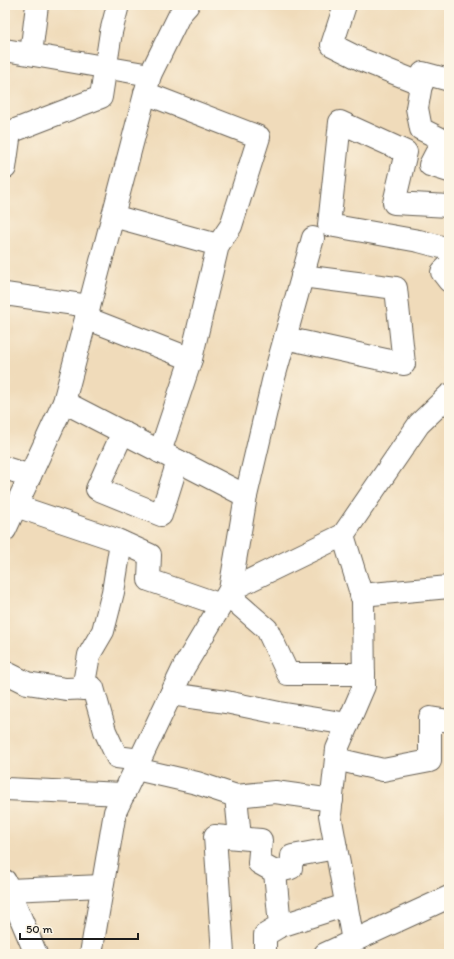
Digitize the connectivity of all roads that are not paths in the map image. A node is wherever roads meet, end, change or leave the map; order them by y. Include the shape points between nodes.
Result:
1 (37, 5) edge
2 (118, 5) edge
3 (188, 5) edge
4 (345, 5) edge
5 (5, 50) edge
6 (31, 54) junction
7 (106, 67) junction
8 (449, 80) edge
9 (147, 84) junction
10 (422, 84) junction
11 (8, 134) edge
12 (5, 168) edge
13 (449, 171) edge
14 (449, 206) edge
15 (113, 216) junction
16 (312, 238) dead end
17 (218, 245) junction
18 (449, 249) edge
19 (449, 264) edge
20 (302, 276) junction
21 (449, 281) edge
22 (5, 294) edge
23 (87, 312) junction
24 (285, 338) junction
25 (191, 359) junction
26 (449, 395) edge
27 (64, 402) junction
28 (123, 432) junction
29 (169, 456) junction
30 (5, 468) edge
31 (30, 476) junction
32 (246, 496) junction
33 (16, 506) junction
34 (5, 530) edge
35 (343, 535) junction
36 (121, 542) junction
37 (449, 587) edge
38 (361, 595) junction
39 (227, 597) junction
40 (5, 672) edge
41 (364, 674) junction
42 (83, 689) junction
43 (172, 694) junction
44 (449, 721) edge
45 (348, 724) junction
46 (336, 759) junction
47 (138, 764) junction
48 (5, 789) edge
49 (124, 794) junction
50 (236, 796) junction
51 (332, 800) junction
52 (240, 838) junction
53 (336, 848) junction
54 (275, 872) junction
55 (7, 886) edge
56 (102, 886) junction
57 (449, 897) edge
58 (346, 906) junction
59 (280, 926) junction
60 (353, 941) junction
61 (36, 954) edge
62 (91, 954) edge
63 (223, 954) edge
64 (265, 954) edge
65 (325, 954) edge

1 - 6 street
2 - 7 street
3 - 9 street via 180,14
4 - 10 street via 332,45
5 - 6 street
6 - 7 street
7 - 9 street
7 - 11 street via 101,97
8 - 10 street via 423,73
9 - 15 street
9 - 17 street via 259,137 231,226
10 - 13 street via 417,108 421,129 443,140 430,165
11 - 12 street
14 - 18 street via 394,202 406,152 340,122 330,225
15 - 17 street
15 - 23 street
16 - 20 street
17 - 25 street
19 - 21 street via 442,272
20 - 24 street
20 - 24 street via 396,288 404,364
22 - 23 street
23 - 25 street
23 - 27 street
24 - 32 street
25 - 29 street
26 - 35 street via 420,424
27 - 28 street
27 - 31 street
28 - 29 street
28 - 29 street via 97,489 161,515
29 - 32 street
30 - 31 street
31 - 33 street
32 - 39 street
33 - 34 street
33 - 36 street
35 - 38 street
35 - 39 street
36 - 39 street via 150,555 149,580
36 - 42 street via 113,592 103,631 89,655
37 - 38 street
38 - 41 street
39 - 41 street via 267,629 288,674
39 - 43 street via 184,667
40 - 42 street via 27,683
41 - 45 street via 364,686
42 - 47 street via 93,688 105,731 117,757
43 - 45 street
43 - 47 street
44 - 46 street via 430,718 430,761 383,770
45 - 46 street via 337,749
46 - 51 street
47 - 49 street
47 - 50 street
48 - 49 street
49 - 56 street via 115,812
50 - 51 street via 275,792
50 - 52 street
51 - 53 street via 330,815
52 - 54 street via 261,840 259,863
52 - 63 street via 215,836
53 - 54 street via 292,856 290,868
53 - 58 street
54 - 59 street
55 - 56 street
55 - 61 street
56 - 62 street
57 - 60 street
58 - 59 street
58 - 60 street
59 - 64 street via 265,935
60 - 65 street

